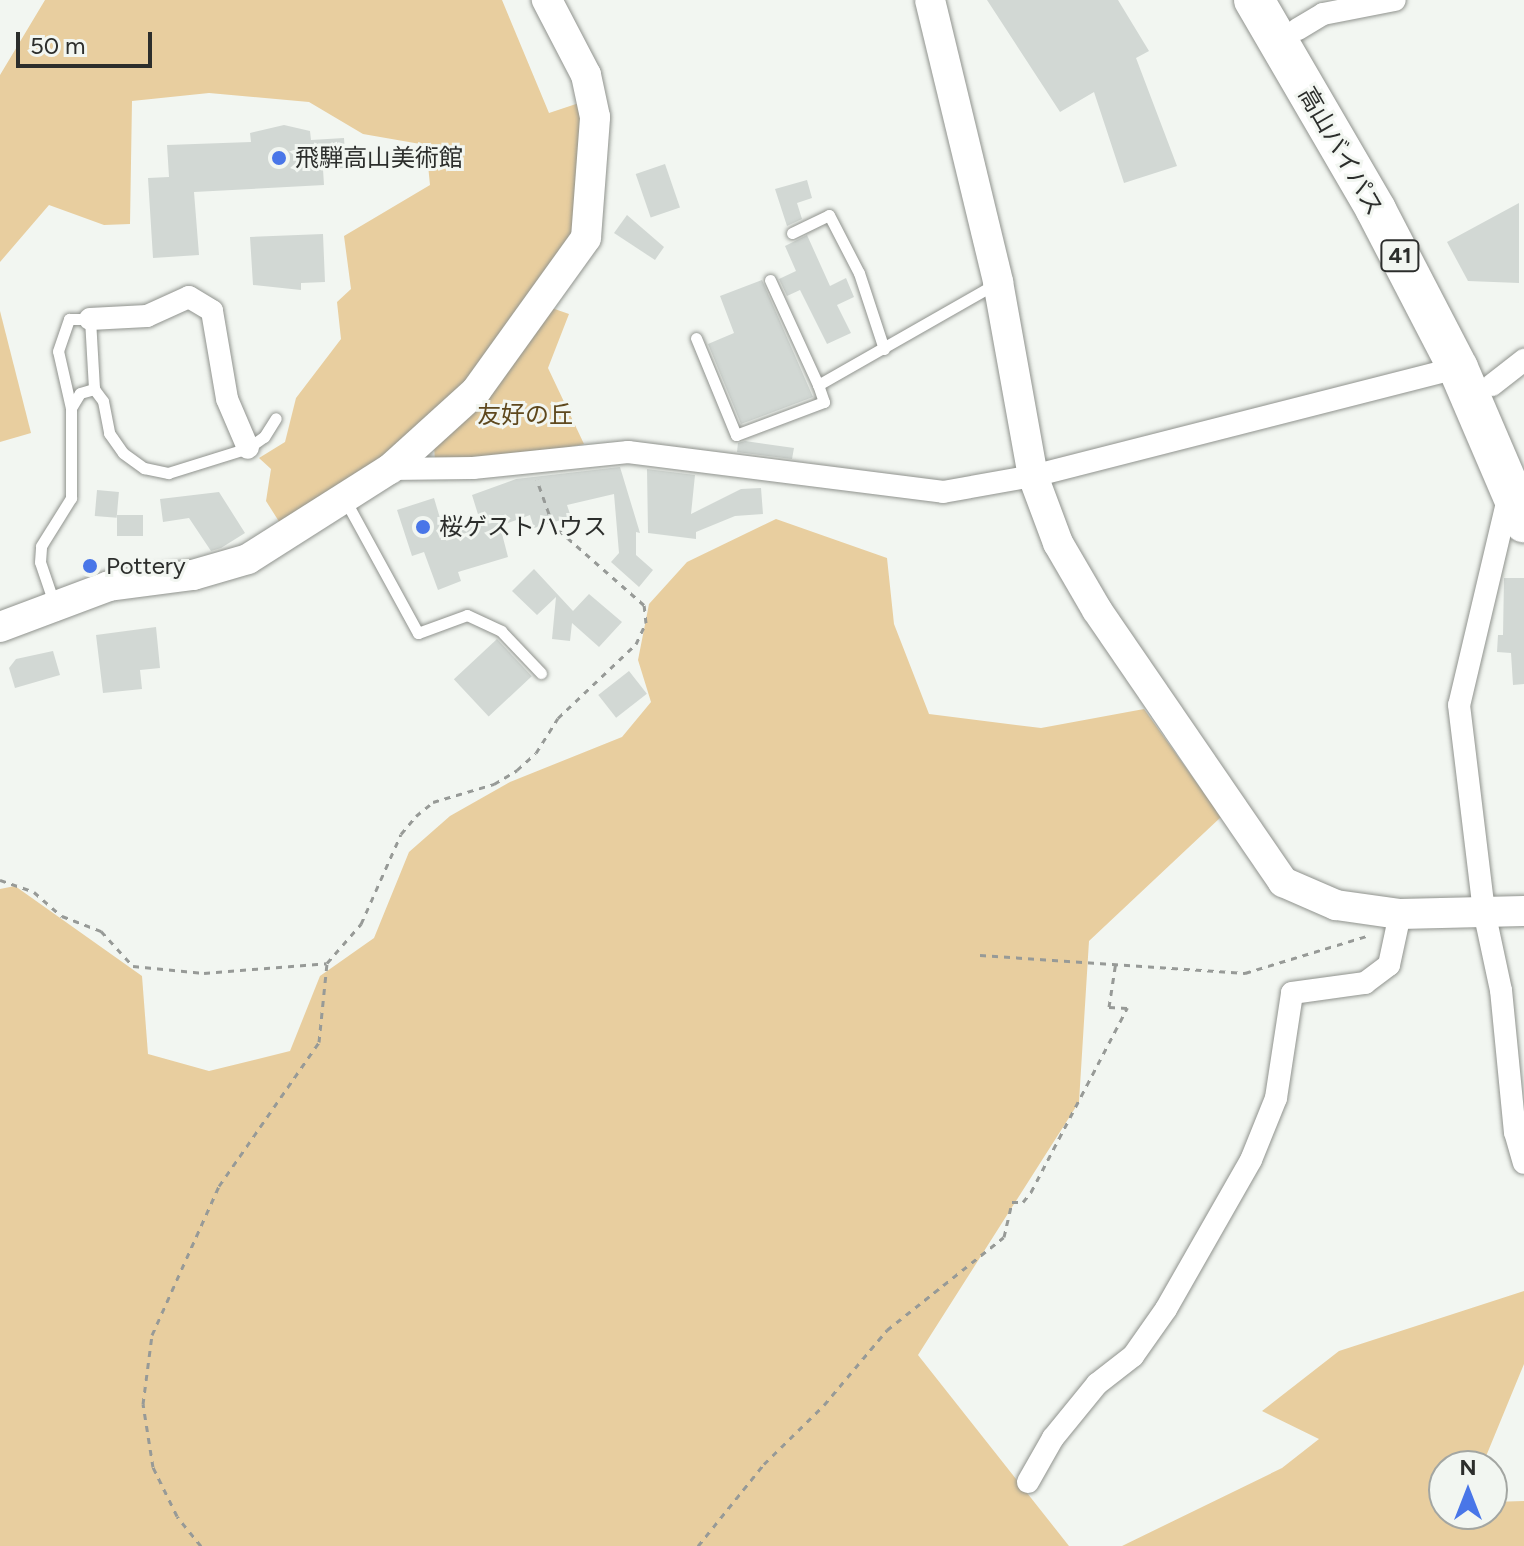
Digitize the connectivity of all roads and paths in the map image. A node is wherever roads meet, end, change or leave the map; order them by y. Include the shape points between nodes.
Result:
1 (547, 0) edge
2 (930, 0) edge
3 (1254, 0) edge
4 (1395, 0) edge
5 (1290, 14) edge
6 (792, 233) dead end
7 (770, 280) dead end
8 (998, 282) junction
9 (90, 319) junction
10 (696, 338) dead end
11 (884, 349) junction
12 (1524, 360) edge
13 (1475, 377) junction
14 (818, 385) junction
15 (94, 389) junction
16 (71, 408) junction
17 (276, 418) dead end
18 (248, 448) junction
19 (531, 463) junction
20 (390, 469) junction
21 (1033, 476) junction
22 (1521, 488) edge
23 (343, 498) junction
24 (55, 607) junction
25 (0, 627) edge
26 (541, 673) dead end
27 (0, 880) edge
28 (1484, 911) junction
29 (1524, 911) edge
30 (1399, 921) junction
31 (980, 955) dead end
32 (1116, 961) junction
33 (327, 963) junction
34 (1524, 1163) edge
35 (1028, 1482) dead end
36 (201, 1546) edge
37 (698, 1546) edge

1 - 20 street via 586,75 595,117 586,238 476,391
2 - 8 street
3 - 13 highway, 高山バイパス / 41
4 - 5 street via 1323,14
5 - 13 highway, 高山バイパス / 41 via 1397,199
6 - 11 lane via 829,215 859,273
7 - 14 lane
8 - 11 lane
8 - 21 street
9 - 15 lane
9 - 16 lane via 69,319 58,351
9 - 18 street via 147,316 189,297 212,311 227,399
10 - 14 lane via 736,435 824,402
11 - 14 lane
12 - 13 street
13 - 21 street
13 - 22 highway, 高山バイパス / 41
15 - 16 lane via 80,393
15 - 18 lane via 103,401 109,433 123,453 144,468 168,473
16 - 24 lane via 71,498 41,546 40,562
17 - 18 lane via 264,437
19 - 20 street
19 - 21 street via 572,454 628,452 943,492
19 - 33 path via 553,525 644,605 646,623 636,644 558,718 536,753 517,770 494,784 433,802 416,816 401,834 361,924
20 - 23 street
21 - 30 street via 1058,543 1097,610 1283,882 1336,905
22 - 28 street via 1490,556 1459,705
23 - 24 street via 248,559 193,575 109,586
23 - 26 lane via 418,633 467,615 501,631
24 - 25 street
27 - 33 path via 34,892 62,916 101,931 133,966 204,973
28 - 29 street
28 - 30 street
28 - 34 street via 1501,990 1515,1132
30 - 32 path via 1245,973
30 - 35 street via 1389,965 1365,983 1292,993 1276,1098 1251,1160 1166,1309 1133,1356 1097,1384 1053,1438
31 - 32 path
32 - 37 path via 1109,1007 1127,1008 1031,1192 1023,1202 1012,1202 1004,1237 887,1330 824,1405 764,1464
33 - 36 path via 319,1042 219,1186 152,1335 143,1404 153,1467 177,1516

